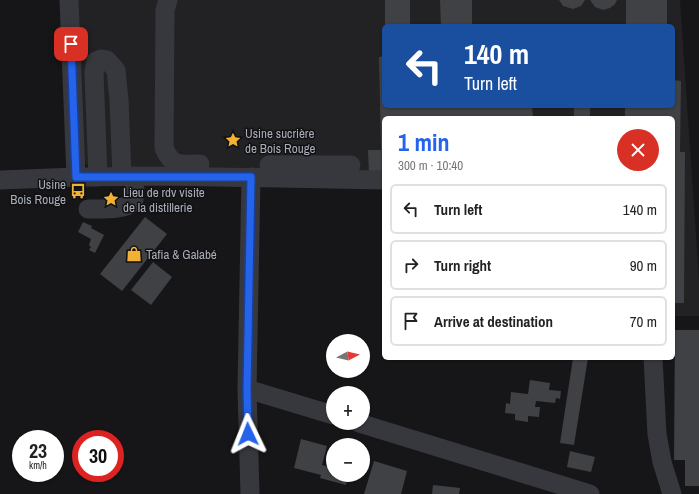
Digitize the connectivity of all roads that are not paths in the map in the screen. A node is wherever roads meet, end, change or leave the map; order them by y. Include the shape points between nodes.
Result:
1 (69, 0) edge
2 (168, 0) edge
3 (351, 165) dead end
4 (128, 176) junction
5 (76, 177) junction
6 (98, 177) junction
7 (251, 177) junction
8 (0, 180) edge
9 (382, 180) edge
10 (88, 209) dead end
11 (653, 360) edge
12 (247, 389) junction
13 (326, 413) edge
14 (370, 426) edge
15 (250, 494) edge
16 (590, 494) edge
17 (672, 494) edge

1 - 5 street
2 - 3 street via 165,10 164,148 169,158 177,164
4 - 6 street
4 - 6 street via 116,70 107,60 101,59 96,61 94,72
4 - 7 street
4 - 10 street via 134,199 131,204 125,207
5 - 6 street
5 - 8 street
7 - 9 street
7 - 12 street
11 - 17 street via 657,434
12 - 13 street
12 - 15 street
14 - 16 street

